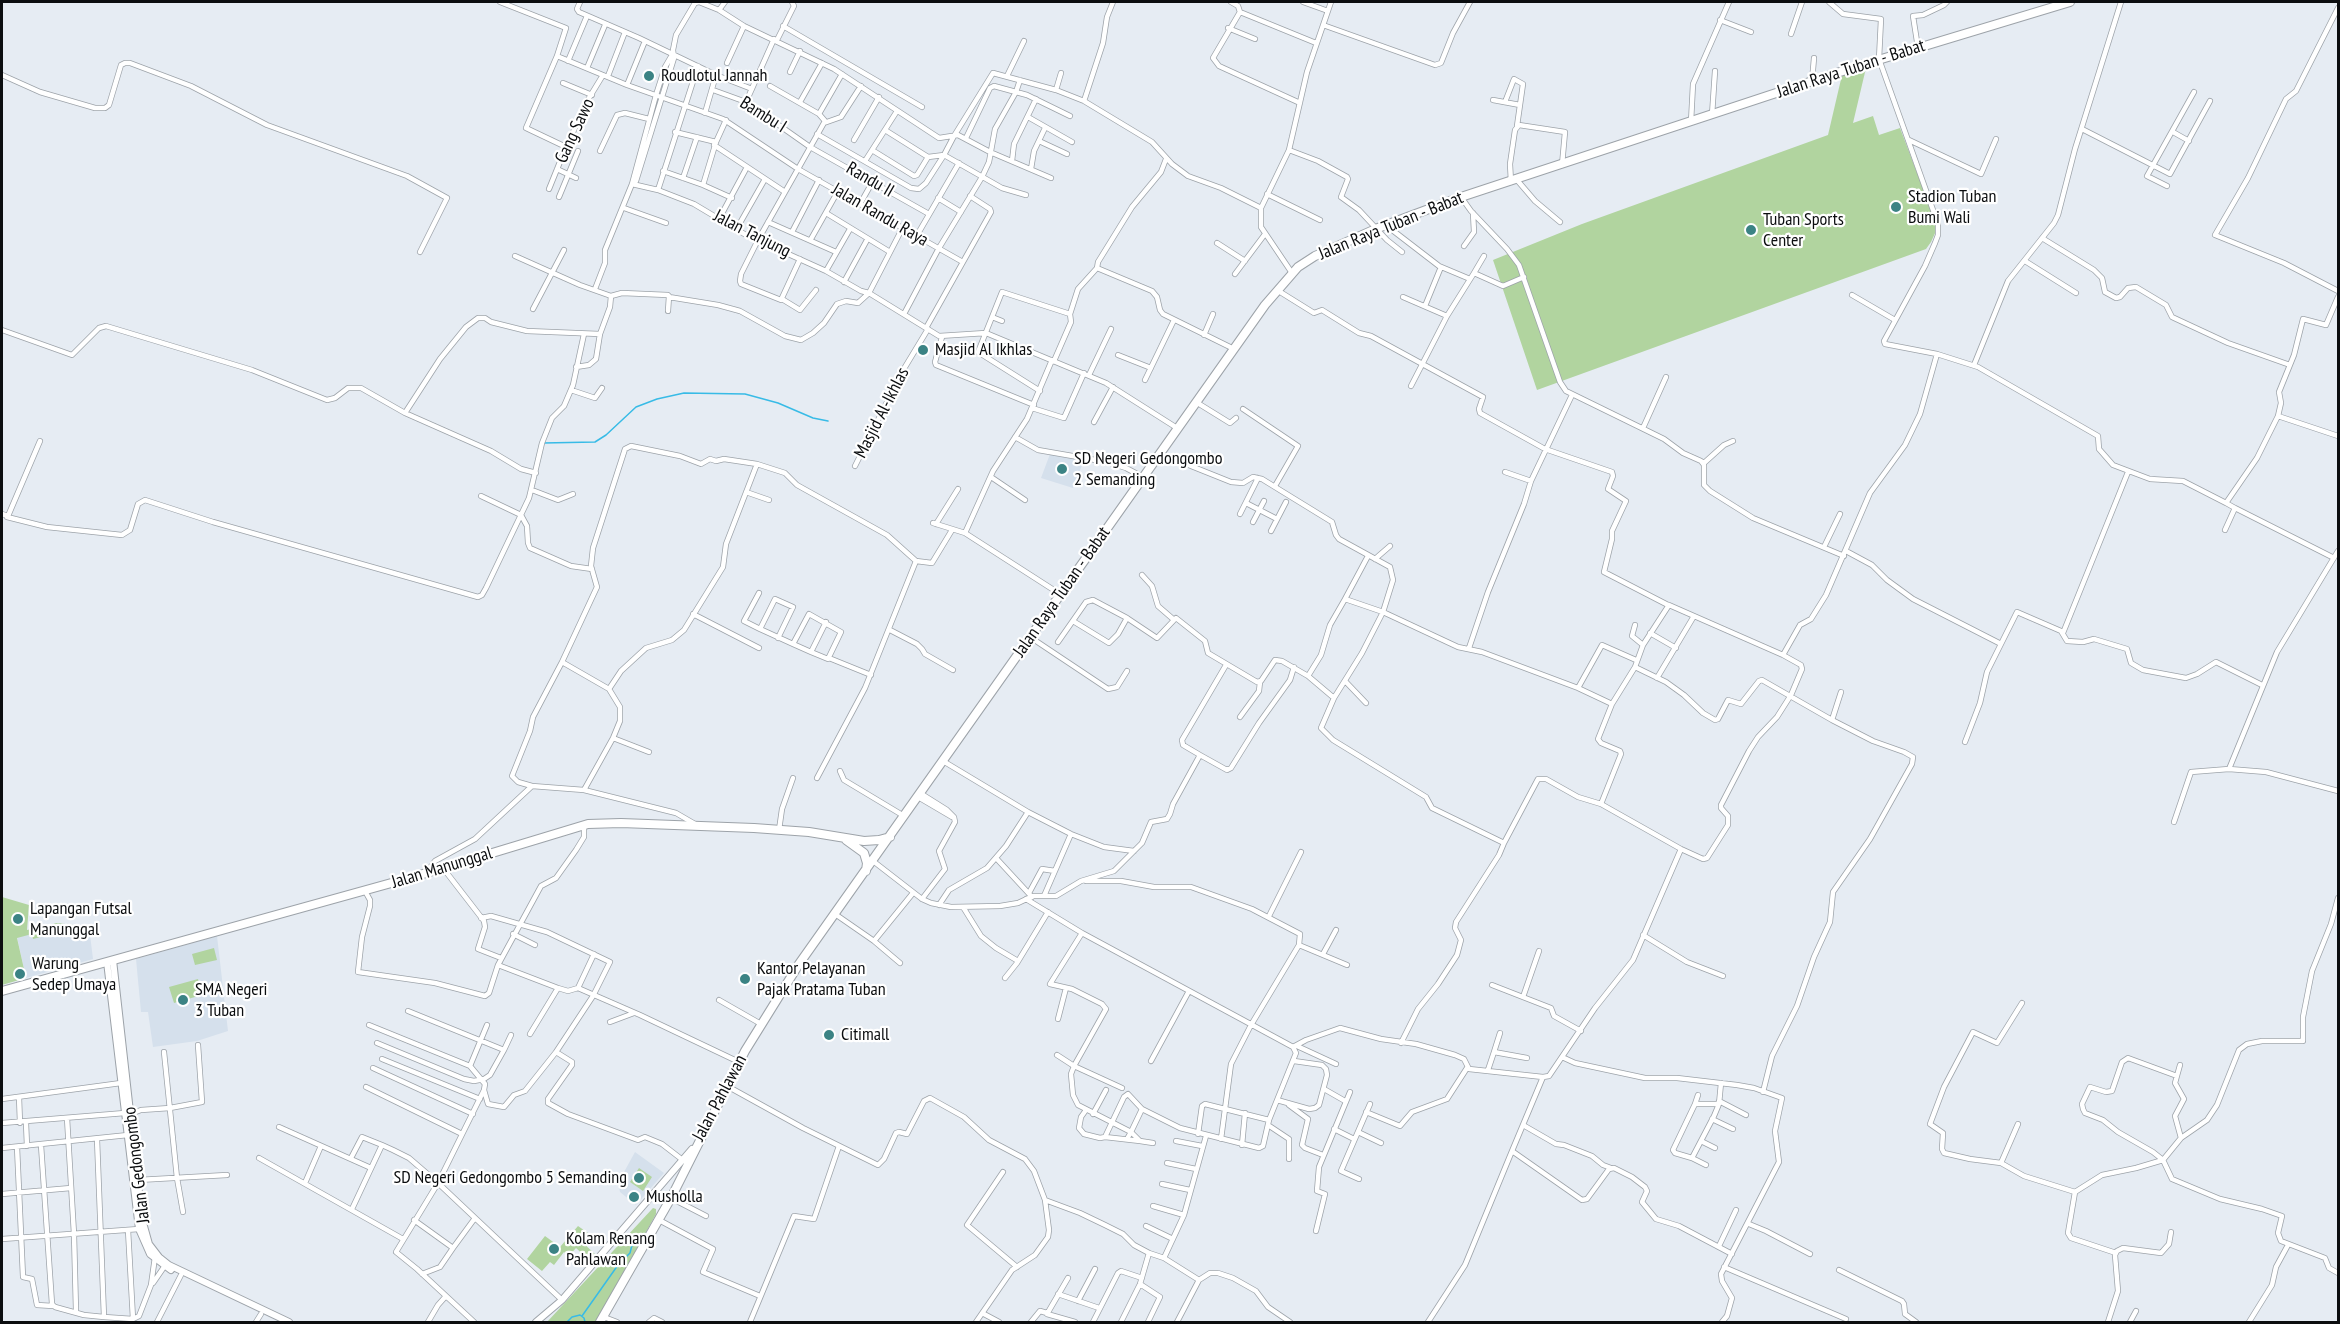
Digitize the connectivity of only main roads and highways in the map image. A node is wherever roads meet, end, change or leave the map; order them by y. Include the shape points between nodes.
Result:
1 (2070, 2) edge
2 (890, 836) junction
3 (840, 838) junction
4 (876, 857) joint
5 (866, 871) junction
6 (2, 991) edge
7 (602, 1320) edge

1 - 2 highway, Jalan Raya Tuban - Babat via 1880,59 1461,197 1315,256 1277,290
2 - 3 highway, Jalan Manunggal via 869,841
2 - 4 highway, Jalan Raya Tuban - Babat
3 - 5 highway via 863,851
3 - 6 highway, Jalan Manunggal via 696,825 584,825 425,874
4 - 5 highway, Jalan Pahlawan
5 - 7 highway, Jalan Pahlawan via 761,1024

